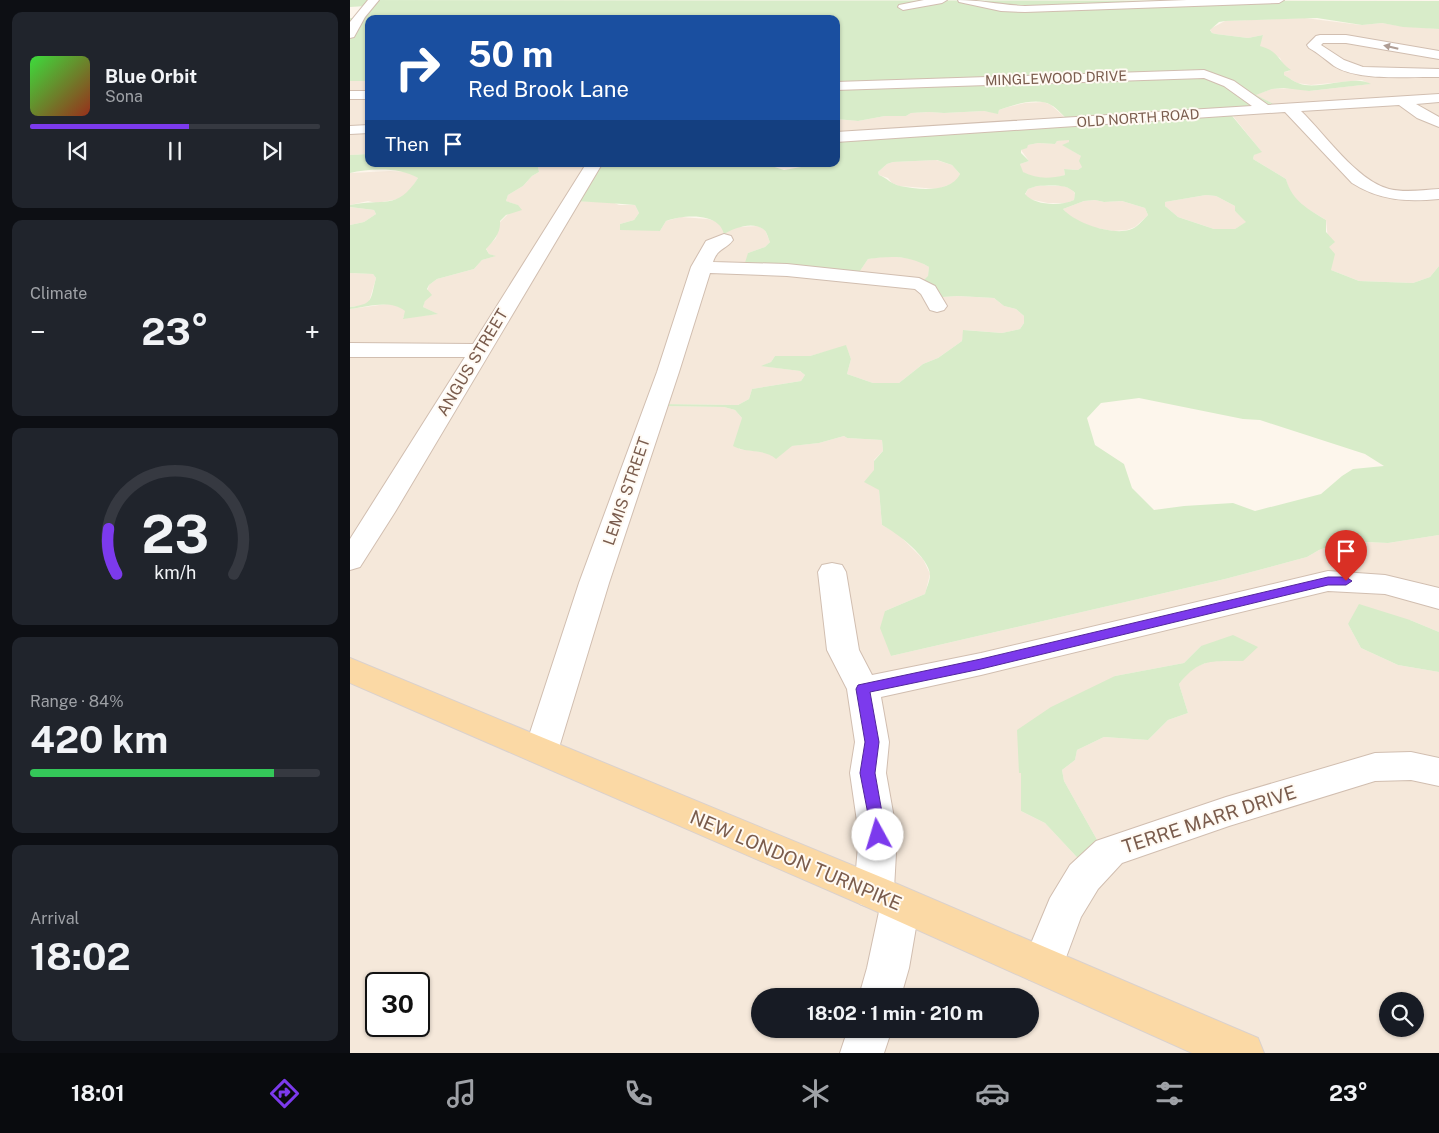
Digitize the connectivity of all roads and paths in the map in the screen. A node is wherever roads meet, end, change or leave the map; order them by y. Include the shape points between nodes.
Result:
1 (374, 0) edge
2 (942, 0) edge
3 (964, 0) edge
4 (1279, 0) edge
5 (903, 7) dead end
6 (350, 34) edge
7 (1439, 55) edge
8 (1439, 73) edge
9 (840, 86) edge
10 (350, 95) edge
11 (365, 95) edge
12 (1439, 98) edge
13 (1402, 100) junction
14 (1288, 108) junction
15 (1266, 109) junction
16 (1439, 123) edge
17 (350, 130) edge
18 (365, 130) edge
19 (840, 137) edge
20 (592, 167) edge
21 (1439, 194) edge
22 (724, 240) dead end
23 (702, 267) junction
24 (937, 306) dead end
25 (350, 350) edge
26 (479, 351) junction
27 (350, 560) edge
28 (832, 572) dead end
29 (1439, 599) edge
30 (350, 670) edge
31 (863, 689) junction
32 (540, 751) junction
33 (1439, 772) edge
34 (887, 898) junction
35 (1043, 965) junction
36 (882, 988) edge
37 (867, 1038) edge
38 (862, 1053) edge
39 (1242, 1053) edge

1 - 6 street via 353,24
2 - 5 street
3 - 4 street via 1001,8 1026,9
7 -> 8 street via 1346,39 1320,39 1313,46 1339,64 1361,71
9 - 15 street, MINGLEWOOD DRIVE via 1204,74 1230,83
10 - 11 street
12 - 13 street, OLD NORTH ROAD
13 - 14 street, OLD NORTH ROAD
13 - 16 street
14 - 15 street, OLD NORTH ROAD
14 - 21 street via 1358,180 1369,187 1398,196
15 - 19 street, OLD NORTH ROAD
17 - 18 street
20 - 26 street, ANGUS STREET
22 - 23 street, LEMIS STREET via 712,245
23 - 24 street via 787,270 918,284 931,292
23 - 32 street, LEMIS STREET
25 - 26 street
26 - 27 street, ANGUS STREET
28 - 31 street via 843,650
29 - 31 street via 1409,588 1364,581 1328,581
30 - 32 main road, NEW LONDON TURNPIKE
31 - 34 street via 872,742 868,773
32 - 34 main road, NEW LONDON TURNPIKE
33 - 35 street, TERRE MARR DRIVE via 1411,766 1375,767 1109,852 1084,877 1064,910
34 - 35 main road, NEW LONDON TURNPIKE
34 - 36 street via 888,968
35 - 39 main road, NEW LONDON TURNPIKE
37 - 38 street

